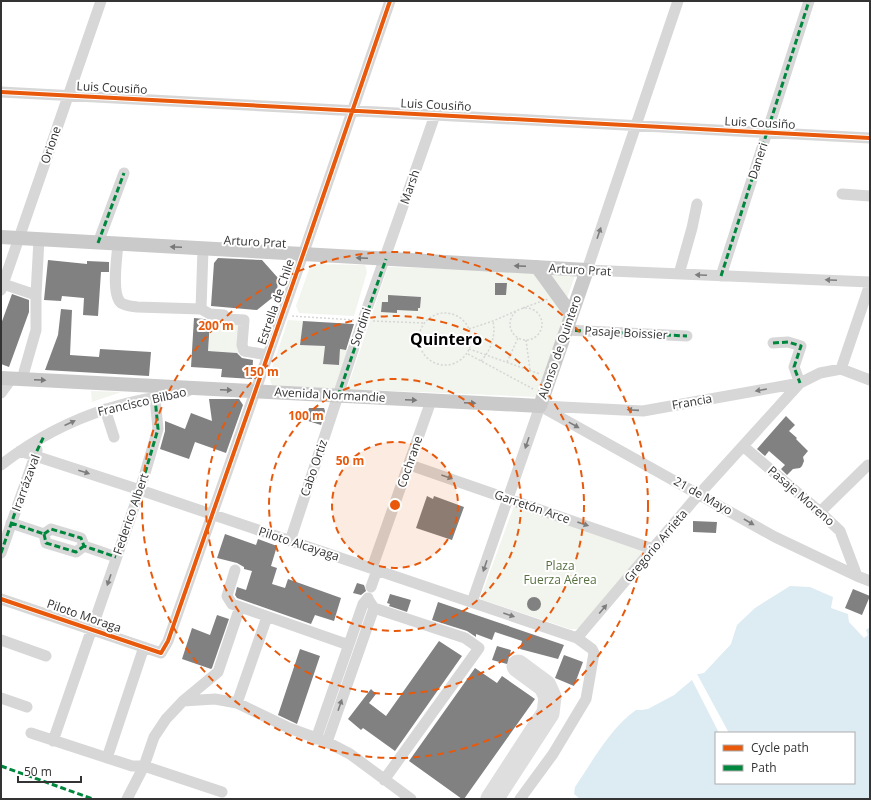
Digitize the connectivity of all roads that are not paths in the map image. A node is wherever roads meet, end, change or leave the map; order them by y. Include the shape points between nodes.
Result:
1 (101, 1) edge
2 (390, 1) edge
3 (678, 1) edge
4 (810, 1) edge
5 (1, 92) edge
6 (68, 96) junction
7 (352, 111) junction
8 (435, 116) junction
9 (635, 126) junction
10 (766, 133) junction
11 (870, 138) edge
12 (124, 173) dead end
13 (842, 194) dead end
14 (870, 196) edge
15 (697, 204) dead end
16 (1, 237) edge
17 (19, 238) junction
18 (39, 239) junction
19 (98, 243) junction
20 (118, 244) junction
21 (203, 249) junction
22 (303, 254) junction
23 (386, 259) junction
24 (537, 267) junction
25 (587, 270) junction
26 (679, 274) junction
27 (721, 276) junction
28 (870, 283) edge
29 (2, 287) edge
30 (36, 295) junction
31 (201, 309) junction
32 (571, 314) junction
33 (566, 330) junction
34 (687, 336) dead end
35 (773, 343) dead end
36 (268, 355) junction
37 (841, 369) junction
38 (12, 378) edge
39 (870, 380) edge
40 (800, 382) junction
41 (201, 388) junction
42 (255, 391) junction
43 (1, 393) edge
44 (338, 396) junction
45 (155, 398) junction
46 (542, 400) junction
47 (432, 401) junction
48 (105, 409) junction
49 (44, 436) junction
50 (114, 437) dead end
51 (743, 446) junction
52 (20, 451) junction
53 (35, 455) junction
54 (1, 465) edge
55 (410, 465) junction
56 (868, 465) dead end
57 (140, 490) junction
58 (700, 494) junction
59 (508, 498) junction
60 (820, 512) junction
61 (212, 515) junction
62 (11, 523) junction
63 (290, 541) junction
64 (653, 549) junction
65 (1, 553) edge
66 (116, 557) junction
67 (375, 569) junction
68 (235, 570) dead end
69 (857, 576) junction
70 (870, 581) edge
71 (370, 598) junction
72 (1, 599) edge
73 (472, 602) junction
74 (240, 608) junction
75 (267, 617) junction
76 (92, 629) junction
77 (577, 638) junction
78 (1, 640) edge
79 (349, 643) junction
80 (144, 647) junction
81 (161, 653) joint
82 (46, 656) dead end
83 (1, 698) edge
84 (183, 701) junction
85 (237, 703) junction
86 (27, 707) dead end
87 (31, 733) dead end
88 (316, 739) junction
89 (53, 741) junction
90 (327, 742) junction
91 (107, 758) junction
92 (144, 766) junction
93 (384, 780) junction
94 (222, 792) dead end
95 (127, 799) edge
96 (411, 799) edge
97 (520, 799) edge

1 - 6 street, Orione
2 - 7 street, Estrella de Chile
3 - 9 street, Alonso de Quintero
4 - 10 street, Daneri
5 - 6 street, Luis Cousiño
6 - 7 street, Luis Cousiño
6 - 17 street, Orione
7 - 8 street, Luis Cousiño
7 - 22 street, Estrella de Chile
8 - 9 street, Luis Cousiño
8 - 23 street, Marsh
9 - 10 street, Luis Cousiño
25 -> 9 street, Alonso de Quintero
10 - 11 street, Luis Cousiño
10 - 27 street, Daneri
12 - 19 street
13 - 14 street
15 - 26 street
16 - 17 main road, Arturo Prat
17 - 18 main road, Arturo Prat
17 - 29 street, Orione
18 - 19 main road, Arturo Prat
18 - 30 street
19 - 20 main road, Arturo Prat
21 -> 20 main road, Arturo Prat
20 - 31 street via 115,283 118,299 122,303 128,306
21 - 22 main road, Arturo Prat
21 - 31 street
23 -> 22 main road, Arturo Prat
22 - 36 street, Estrella de Chile
24 -> 23 main road, Arturo Prat
23 - 44 street, Sordini
24 - 25 main road, Arturo Prat
24 - 32 main road
25 - 26 street, Arturo Prat
25 - 32 main road, Alonso de Quintero
27 -> 26 street, Arturo Prat
28 -> 27 street, Arturo Prat
28 - 37 street
29 - 30 street
30 - 38 street via 36,330
31 - 36 street via 210,314 224,315 227,319 244,320 244,350
32 - 33 main road, Alonso de Quintero
33 - 34 street, Pasaje Boissier
33 - 46 main road, Alonso de Quintero
35 - 40 street via 788,342 801,346 794,367
36 - 42 street, Estrella de Chile
37 - 39 street
37 - 40 street, Francia via 820,373
38 -> 41 main road, Avenida Normandie
38 - 43 street
40 -> 46 street, Francia via 643,411
40 - 51 street, Gregorio Arrieta
41 -> 42 main road, Avenida Normandie
41 - 45 street, Francisco Bilbao
42 - 44 main road, Avenida Normandie
42 - 61 street, Estrella de Chile
44 -> 47 main road, Avenida Normandie
44 - 63 street, Cabo Ortiz
45 - 48 street, Francisco Bilbao
45 - 57 street, Federico Albert via 158,429
47 -> 46 main road, Avenida Normandie
46 -> 58 street, 21 de Mayo
46 -> 59 street, Alonso de Quintero
47 - 55 street, Cochrane
49 -> 48 street, Francisco Bilbao
48 - 50 street
49 - 52 street, Francisco Bilbao
49 - 53 street, Irarrázaval
51 - 58 street, Gregorio Arrieta
51 - 60 street, Pasaje Moreno
52 - 53 street, Piloto Alcayaga
52 - 54 street, Francisco Bilbao
53 -> 57 street, Piloto Alcayaga
53 - 62 street, Irarrázaval
55 -> 59 street, Garretón Arce
55 - 67 street, Cochrane
56 - 60 street
57 - 61 street, Piloto Alcayaga
57 - 66 street, Federico Albert
58 - 64 street, Gregorio Arrieta
58 -> 69 street, 21 de Mayo via 775,537
59 -> 64 street, Garretón Arce
59 -> 73 street, Alonso de Quintero
60 - 69 street, Pasaje Moreno via 840,531
61 - 63 street, Piloto Alcayaga
61 - 81 street, Estrella de Chile via 168,641
62 - 65 street, Irarrázaval
62 - 66 street via 44,534 51,529 80,538 84,546
63 - 67 street, Piloto Alcayaga
77 -> 64 street, Gregorio Arrieta
66 -> 76 street, Federico Albert
67 - 71 street, Cochrane
67 - 73 street, Piloto Alcayaga
68 - 74 street via 227,596 232,604
69 - 70 street, 21 de Mayo
71 - 79 street via 363,604
90 -> 71 street
71 - 93 street via 465,638 479,648
72 - 76 street, Piloto Moraga
73 -> 77 street, Piloto Alcayaga
74 - 75 street
74 - 84 street via 218,672
75 - 79 street
75 - 85 street
76 - 80 street, Piloto Moraga
76 - 89 street, Federico Albert
77 - 97 street, Piloto Alcayaga via 594,653 586,699 553,754
78 - 82 street
79 - 88 street
80 - 81 street, Piloto Moraga
80 - 91 street
83 - 86 street
84 - 85 street via 215,699
84 - 92 street via 154,737
85 - 88 street
87 - 89 street
88 - 90 street
89 - 91 street
90 - 93 street via 350,754
91 - 92 street via 132,766
92 - 94 street
92 - 95 street
93 - 96 street

